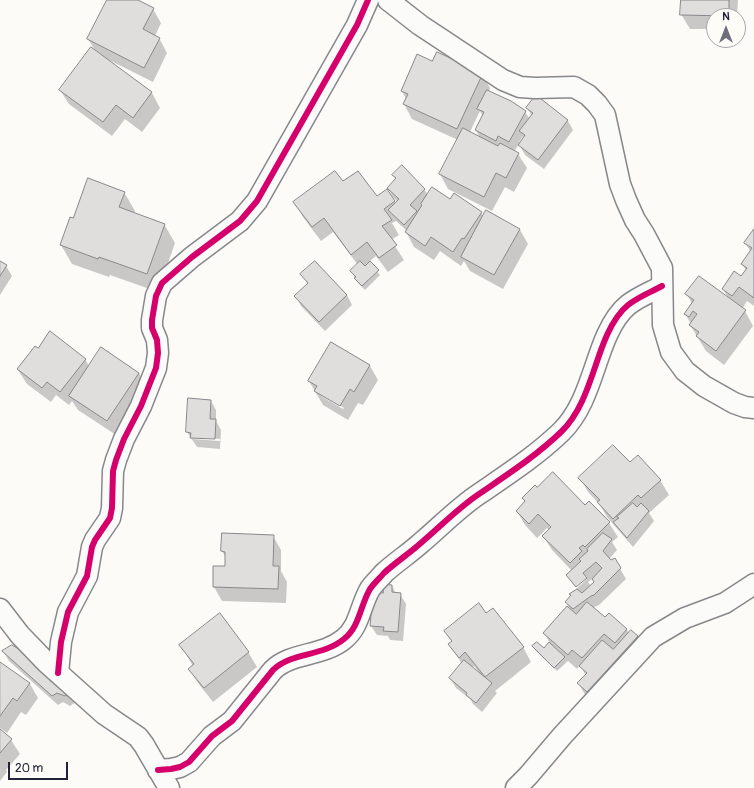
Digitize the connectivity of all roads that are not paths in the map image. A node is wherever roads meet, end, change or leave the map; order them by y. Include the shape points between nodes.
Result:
1 (368, 0) edge
2 (388, 0) edge
3 (662, 286) junction
4 (754, 408) edge
5 (754, 584) edge
6 (0, 609) edge
7 (58, 672) junction
8 (158, 770) junction
9 (169, 788) edge
10 (516, 788) edge

1 - 7 street via 357,25 257,201 240,221 162,283 154,304 152,320 158,353 156,368 116,460 111,514 95,540 87,576 68,612
2 - 3 street via 420,25 503,80 520,87 574,87 597,104 605,116 626,200 661,264
3 - 4 street via 663,325 671,352 679,363 691,376 717,394 734,403
3 - 8 street via 628,305 618,315 576,413 561,432 525,463 447,518 385,573 371,588 356,626 344,639 330,648 282,662 232,721 212,736 189,762 180,767
5 - 10 street via 725,603 685,618 653,637
6 - 7 street via 20,635
7 - 8 street via 104,714 138,738
8 - 9 street

